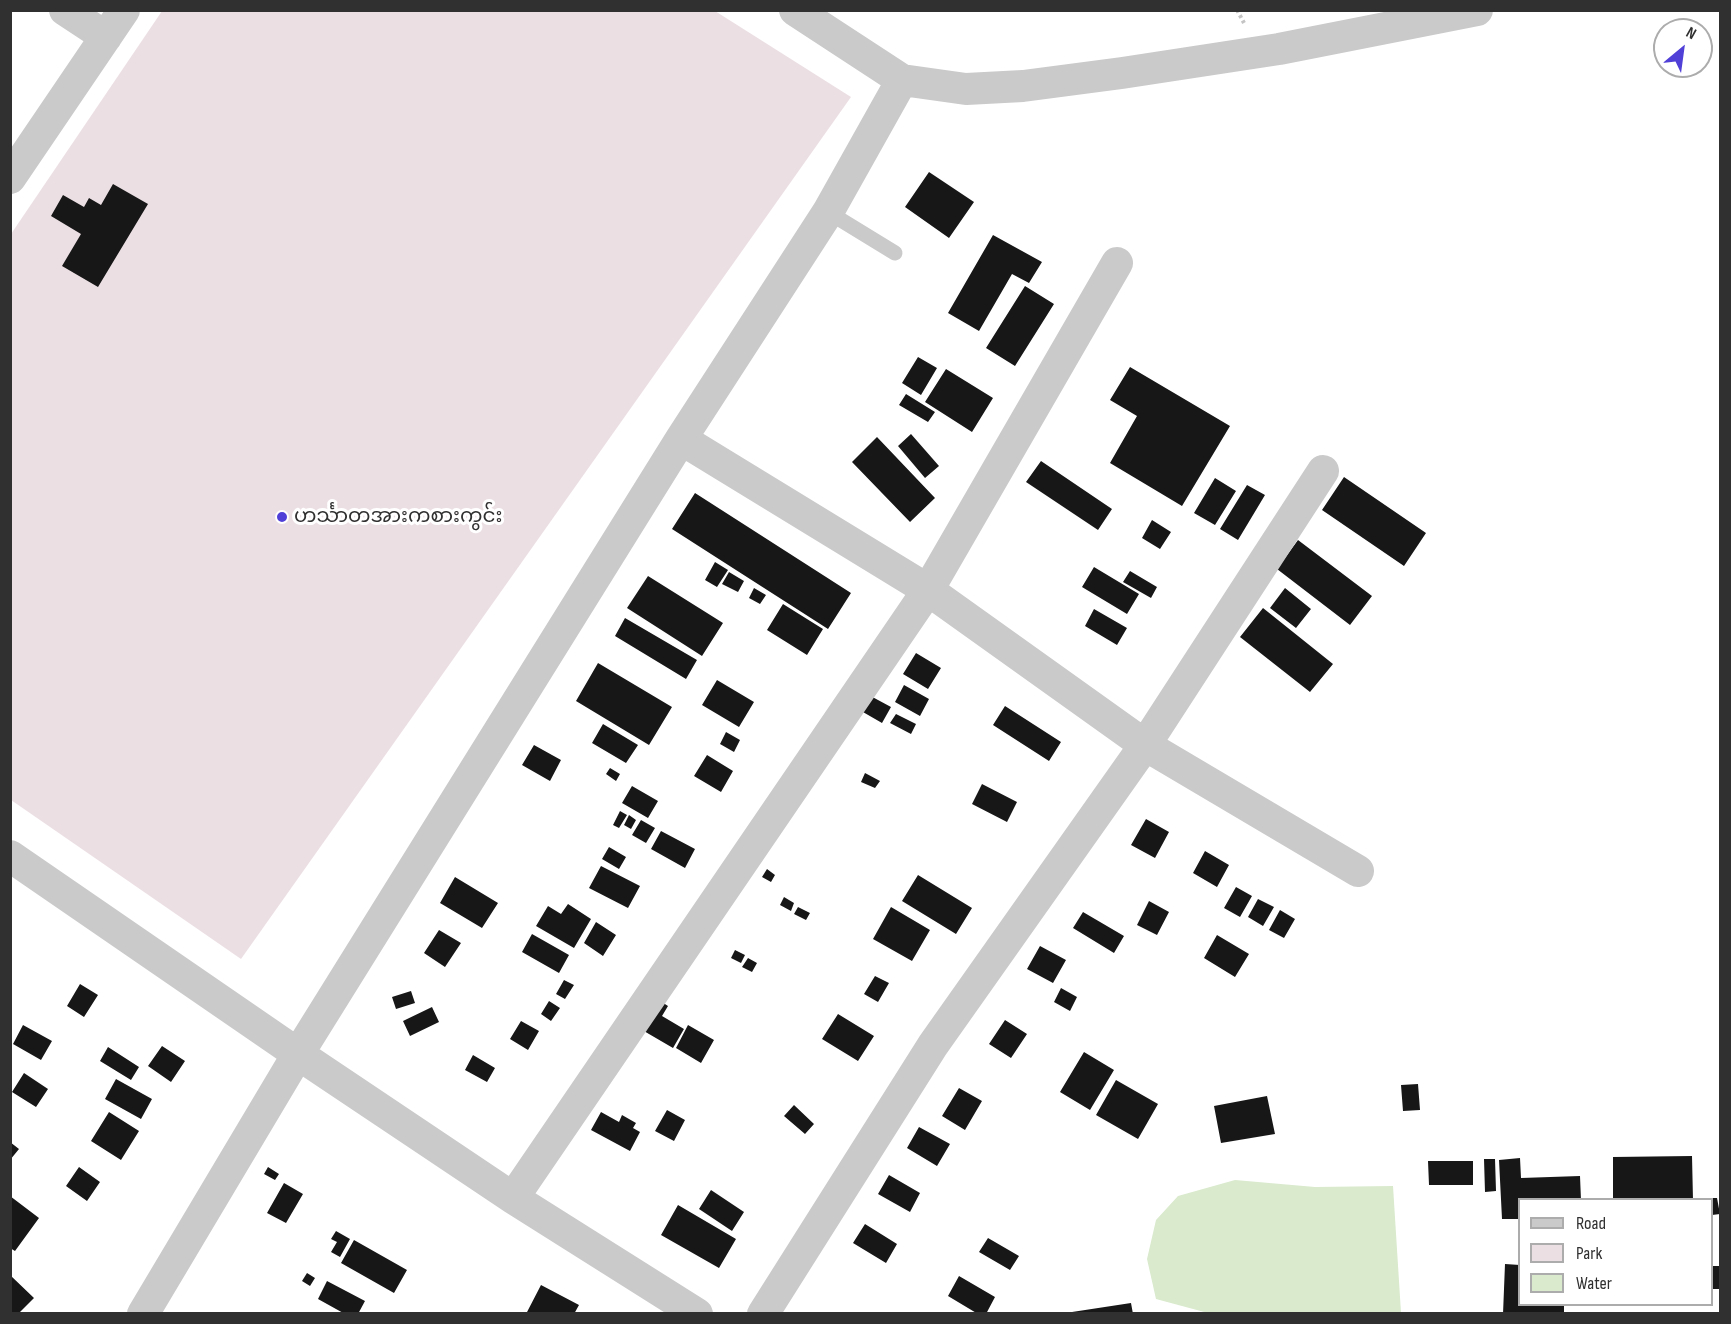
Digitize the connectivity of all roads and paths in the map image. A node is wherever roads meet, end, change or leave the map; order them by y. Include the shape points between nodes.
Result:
1 (65, 10) edge
2 (124, 10) edge
3 (795, 10) edge
4 (1477, 10) edge
5 (106, 37) junction
6 (902, 80) junction
7 (10, 178) edge
8 (828, 212) junction
9 (895, 253) dead end
10 (1117, 263) dead end
11 (681, 439) junction
12 (1323, 471) dead end
13 (928, 590) junction
14 (1145, 745) junction
15 (10, 856) edge
16 (1358, 871) dead end
17 (298, 1054) junction
18 (513, 1198) junction
19 (148, 1312) edge
20 (697, 1314) edge
21 (763, 1314) edge

1 - 5 street
2 - 5 street
3 - 6 street
4 - 6 street via 1261,52 1023,86 966,89
5 - 7 street
6 - 8 street
8 - 9 lane
8 - 11 street
10 - 13 street
11 - 13 street
11 - 17 street
12 - 14 street
13 - 14 street
13 - 18 street
14 - 16 street
14 - 21 street via 933,1045
15 - 17 street
17 - 18 street
17 - 19 street
18 - 20 street

